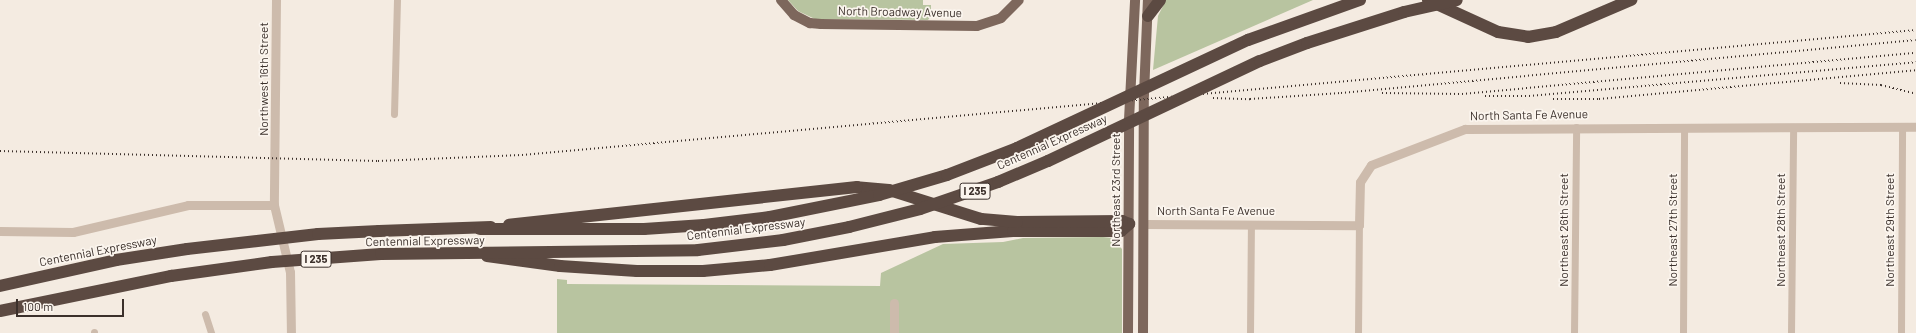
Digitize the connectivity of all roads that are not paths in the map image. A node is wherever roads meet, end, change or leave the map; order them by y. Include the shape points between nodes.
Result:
1 (276, 0) edge
2 (397, 0) edge
3 (781, 0) edge
4 (1019, 0) edge
5 (1135, 0) edge
6 (1148, 0) edge
7 (1160, 0) edge
8 (1360, 0) edge
9 (1428, 0) edge
10 (1457, 0) edge
11 (1631, 0) edge
12 (1148, 16) junction
13 (394, 114) dead end
14 (1576, 127) junction
15 (1684, 127) junction
16 (1793, 127) junction
17 (1902, 127) junction
18 (1916, 128) edge
19 (274, 205) junction
20 (1129, 224) junction
21 (1144, 224) junction
22 (1251, 224) junction
23 (1359, 225) junction
24 (480, 229) junction
25 (0, 231) edge
26 (462, 253) junction
27 (0, 286) edge
28 (894, 303) dead end
29 (0, 311) edge
30 (205, 314) dead end
31 (211, 333) edge
32 (291, 333) edge
33 (894, 333) edge
34 (1128, 333) edge
35 (1143, 333) edge
36 (1250, 333) edge
37 (1358, 333) edge
38 (1574, 333) edge
39 (1683, 333) edge
40 (1792, 333) edge
41 (1901, 333) edge

1 - 19 street, Northwest 16th Street
2 - 13 street
3 - 4 main road, North Broadway Avenue via 794,15 810,23 977,26 1001,18
5 - 20 main road, Northeast 23rd Street via 1129,120
6 - 12 main road
7 - 12 highway
8 - 24 highway, Centennial Expressway / I 235, bridge via 1248,40 1010,151 947,175 879,195 817,209 704,225 644,229
9 - 11 highway via 1498,32 1528,37 1556,32
10 - 26 highway, Centennial Expressway / I 235, bridge via 1376,20 1307,43 1260,61 1041,164 960,196 885,218 783,240 698,250
12 - 21 main road via 1144,94
14 - 15 street, North Santa Fe Avenue
14 - 23 street, North Santa Fe Avenue via 1465,128 1377,162 1367,169 1360,182
14 - 38 street, Northeast 26th Street
15 - 16 street, North Santa Fe Avenue
15 - 39 street, Northeast 27th Street
16 - 17 street, North Santa Fe Avenue
16 - 40 street, Northeast 28th Street
17 - 18 street, North Santa Fe Avenue
17 - 41 street, Northeast 29th Street
19 - 25 street via 188,205 73,232
19 - 32 street, Northwest 16th Street via 290,272
20 - 21 main road, North Santa Fe Avenue
20 - 24 highway, bridge via 981,219 872,187 839,187
20 - 26 highway, bridge via 1121,231 1013,231 935,237 744,268 672,272 560,266
20 - 34 main road, Northeast 23rd Street
21 - 22 street, North Santa Fe Avenue
21 - 35 main road
22 - 23 street, North Santa Fe Avenue
22 - 36 street
23 - 37 street
24 - 27 highway, Centennial Expressway / I 235, bridge via 410,229 318,234 188,249 116,260
26 - 29 highway, Centennial Expressway / I 235, bridge via 321,258 171,276
28 - 33 street
30 - 31 street

